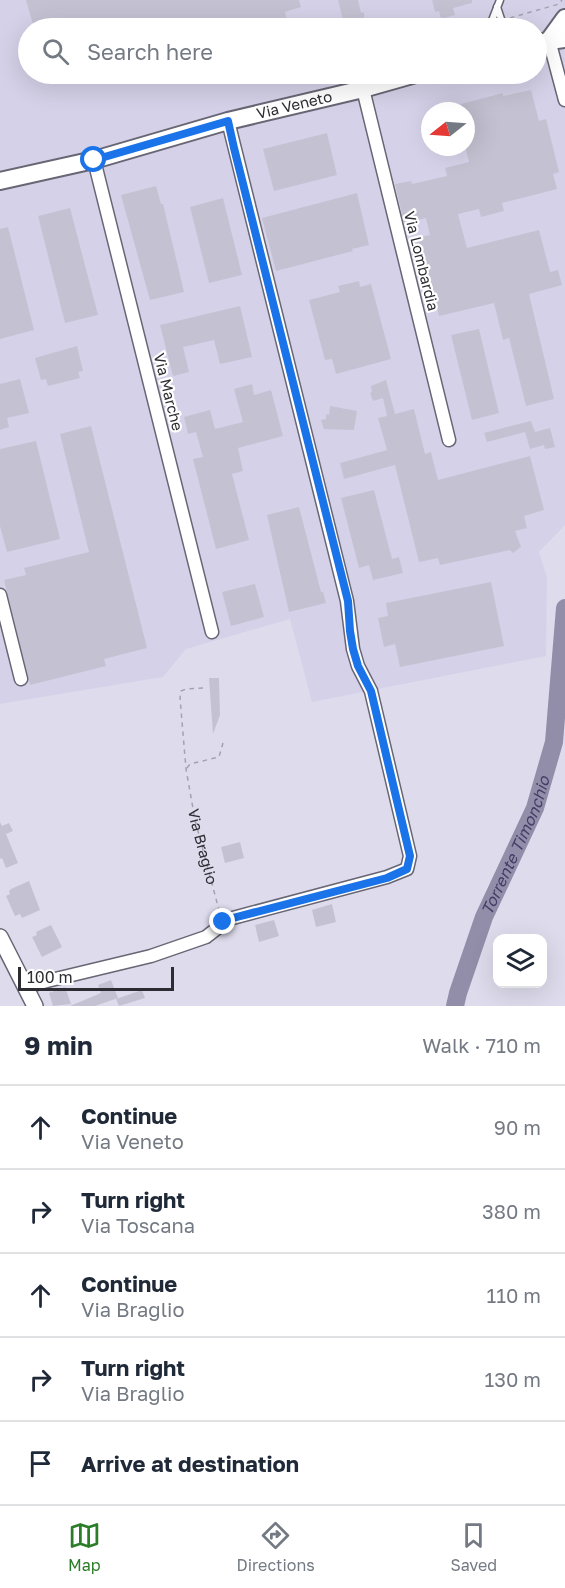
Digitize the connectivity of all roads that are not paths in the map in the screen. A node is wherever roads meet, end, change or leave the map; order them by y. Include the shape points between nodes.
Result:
1 (499, 3) edge
2 (493, 18) edge
3 (501, 18) edge
4 (565, 18) edge
5 (550, 41) edge
6 (381, 84) edge
7 (363, 89) junction
8 (565, 100) edge
9 (228, 121) junction
10 (94, 160) junction
11 (0, 182) edge
12 (449, 440) dead end
13 (0, 595) edge
14 (212, 632) dead end
15 (21, 678) dead end
16 (0, 937) edge
17 (26, 987) junction
18 (35, 1006) edge

1 - 2 lane
1 - 3 lane
4 - 5 main road
5 - 8 street
6 - 7 main road, Via Veneto
7 - 9 main road, Via Veneto
7 - 12 street, Via Lombardia
9 - 10 main road, Via Veneto
9 - 17 street via 348,601 353,649 371,691 410,856 407,869 387,878 229,919 206,937 152,956
10 - 11 main road, Via Veneto
10 - 14 street, Via Marche
13 - 15 street
16 - 17 street
17 - 18 street

